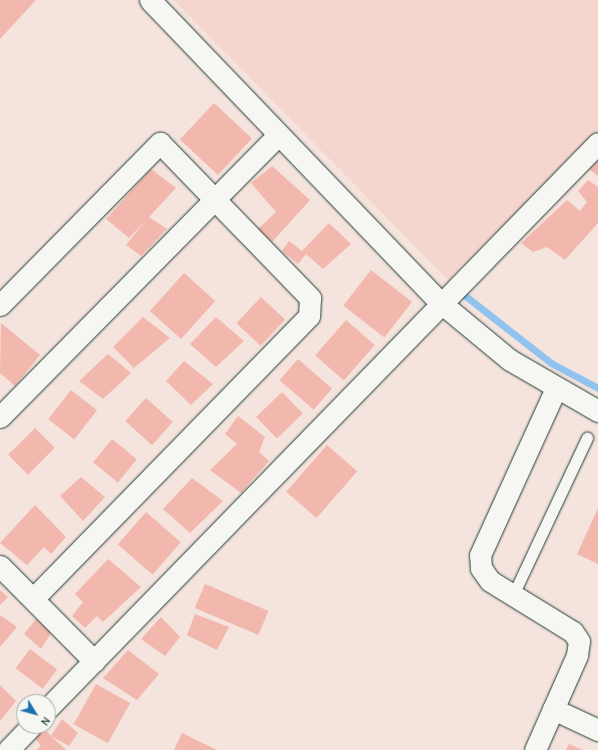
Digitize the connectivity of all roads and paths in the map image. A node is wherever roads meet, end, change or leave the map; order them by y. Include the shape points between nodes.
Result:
1 (150, 0) edge
2 (278, 136) junction
3 (598, 143) edge
4 (215, 199) junction
5 (441, 303) junction
6 (0, 305) edge
7 (556, 388) junction
8 (598, 412) edge
9 (0, 417) edge
10 (587, 438) dead end
11 (0, 566) edge
12 (513, 595) junction
13 (33, 599) junction
14 (94, 660) junction
15 (56, 700) edge
16 (553, 709) junction
17 (598, 730) edge
18 (23, 734) edge
19 (8, 750) edge
20 (535, 750) edge

1 - 2 street
2 - 4 street
2 - 5 street
3 - 5 street
4 - 6 street via 160,143
4 - 9 street
4 - 13 street via 310,298 308,316
5 - 7 street via 510,360
5 - 14 street
7 - 8 street
7 - 12 street via 480,555 481,568 490,581
10 - 12 lane
11 - 13 street
12 - 16 street via 572,632 579,641 577,655
13 - 14 street
14 - 15 street
16 - 17 street
16 - 20 street
18 - 19 street

